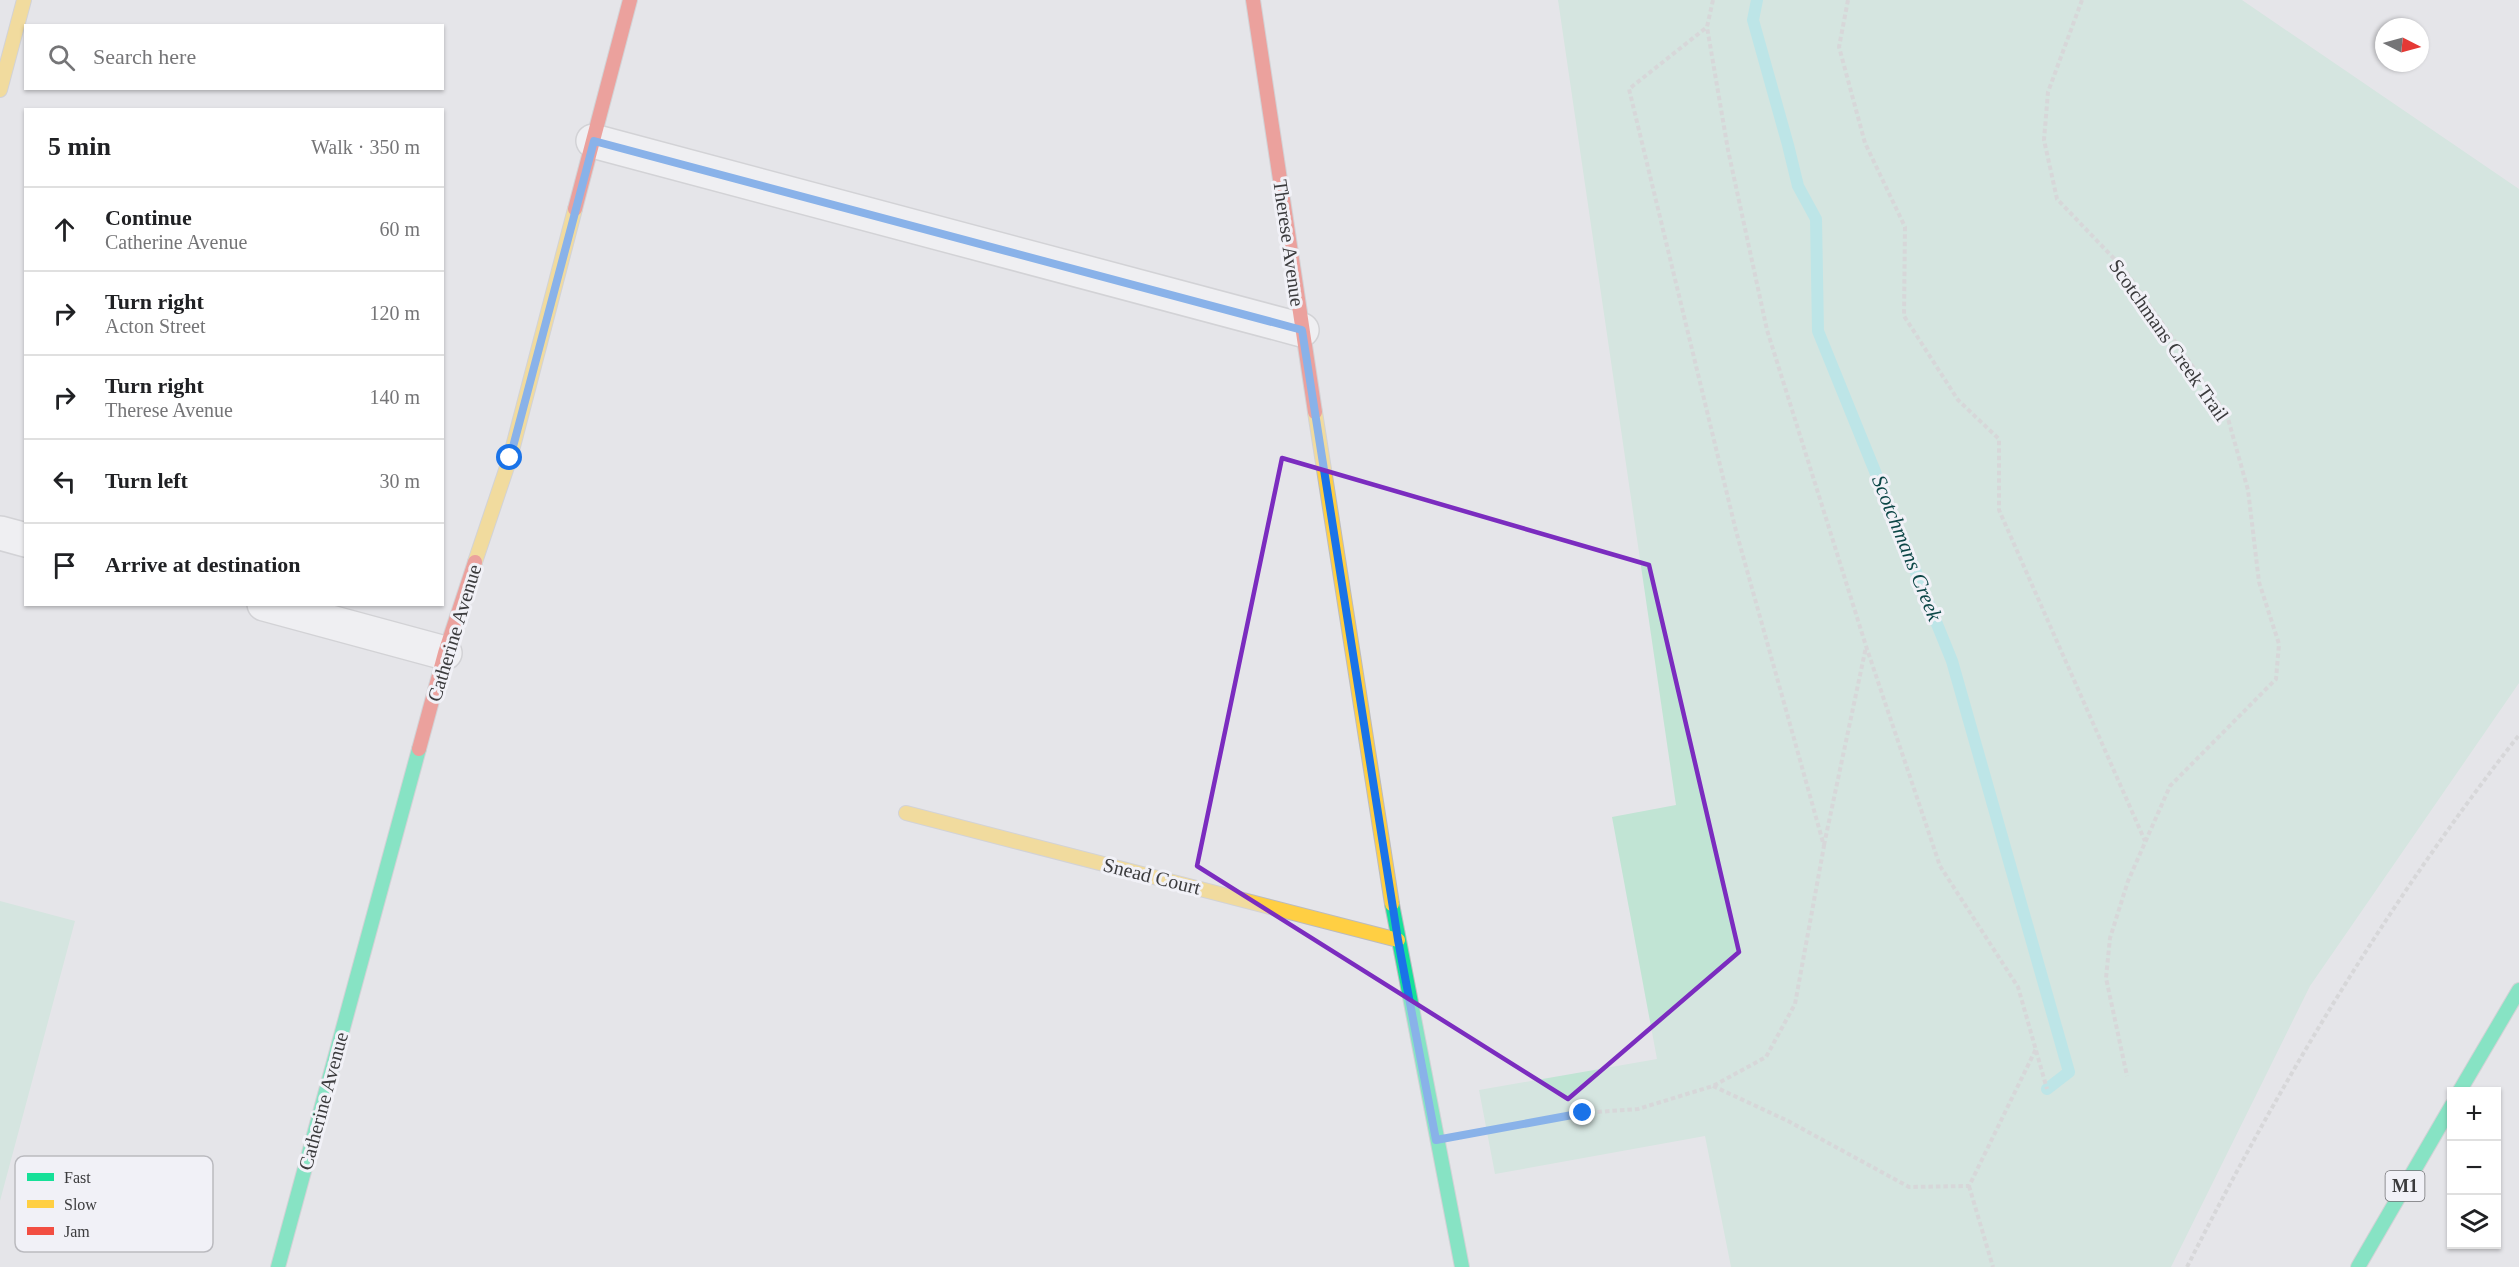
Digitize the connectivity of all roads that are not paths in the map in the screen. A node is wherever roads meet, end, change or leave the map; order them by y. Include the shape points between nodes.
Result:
1 (24, 0) edge
2 (630, 0) edge
3 (1253, 0) edge
4 (0, 90) edge
5 (594, 141) junction
6 (1302, 330) junction
7 (0, 533) edge
8 (24, 539) edge
9 (271, 606) edge
10 (445, 653) junction
11 (906, 813) dead end
12 (1398, 940) junction
13 (2519, 990) edge
14 (2462, 1087) edge
15 (2447, 1112) edge
16 (278, 1267) edge
17 (1462, 1267) edge
18 (2358, 1267) edge

1 - 4 main road
2 - 5 main road, Catherine Avenue
3 - 6 main road, Therese Avenue
5 - 6 street
5 - 10 main road, Catherine Avenue via 510,458
6 - 12 main road, Therese Avenue
7 - 8 street
9 - 10 street
10 - 16 main road, Catherine Avenue
11 - 12 main road, Snead Court
12 - 17 main road, Therese Avenue
13 - 14 main road
15 - 18 main road, M1

